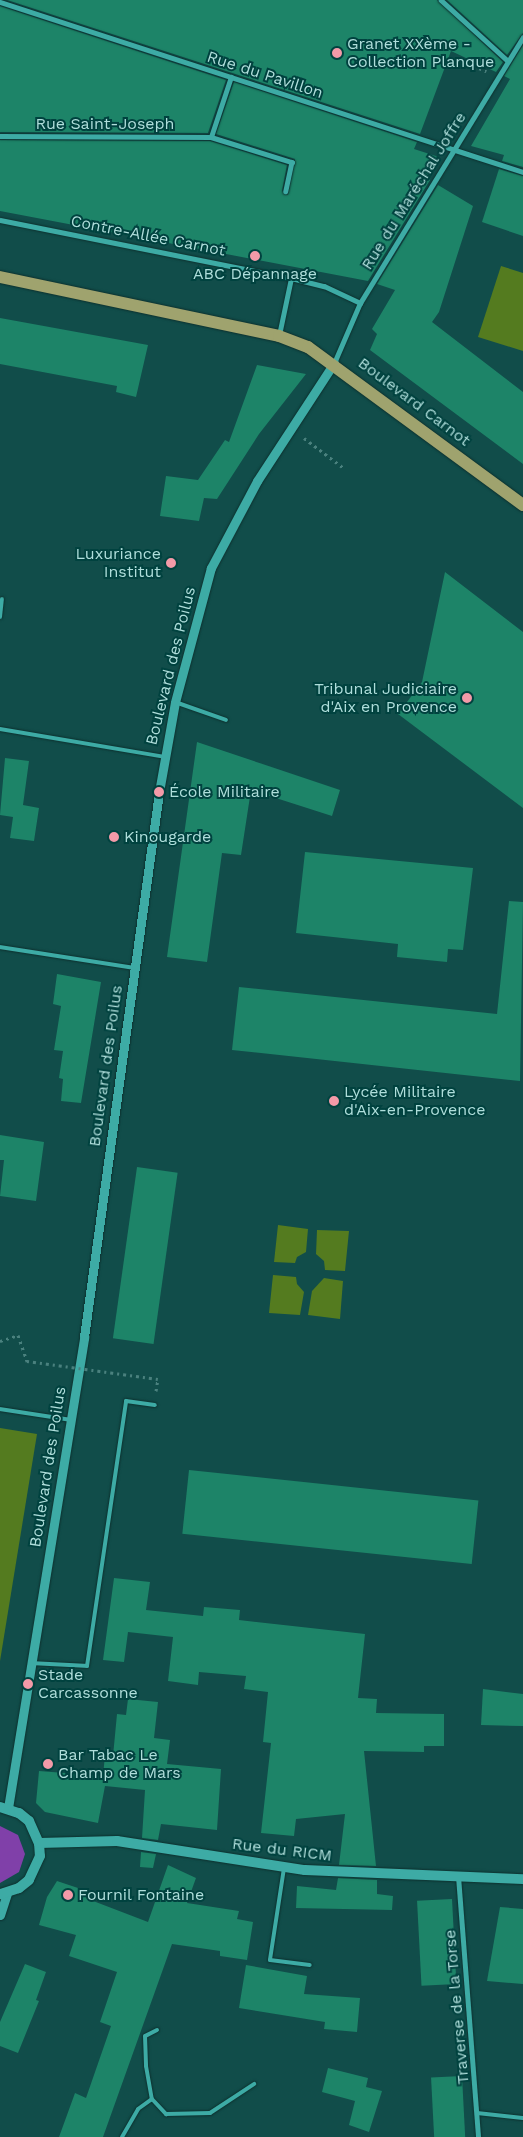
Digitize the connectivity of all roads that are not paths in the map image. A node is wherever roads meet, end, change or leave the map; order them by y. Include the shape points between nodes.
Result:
1 (441, 0) edge
2 (0, 2) edge
3 (523, 36) edge
4 (508, 60) junction
5 (231, 77) junction
6 (0, 136) edge
7 (211, 137) junction
8 (455, 150) junction
9 (523, 172) edge
10 (286, 191) dead end
11 (0, 220) edge
12 (0, 277) edge
13 (291, 278) junction
14 (360, 303) junction
15 (279, 336) junction
16 (334, 363) junction
17 (523, 505) edge
18 (2, 600) dead end
19 (0, 618) edge
20 (175, 702) junction
21 (226, 720) dead end
22 (0, 730) edge
23 (165, 757) junction
24 (0, 947) edge
25 (134, 968) junction
26 (155, 1405) dead end
27 (0, 1409) edge
28 (71, 1420) junction
29 (32, 1663) junction
30 (4, 1808) edge
31 (39, 1843) junction
32 (284, 1867) junction
33 (458, 1874) junction
34 (523, 1879) edge
35 (3, 1894) edge
36 (0, 1915) edge
37 (310, 1965) dead end
38 (158, 2030) dead end
39 (254, 2084) dead end
40 (152, 2099) junction
41 (477, 2113) junction
42 (523, 2118) edge
43 (122, 2137) edge
44 (478, 2137) edge

1 - 4 street
2 - 5 street, Rue du Pavillon
3 - 4 street, Rue du Maréchal Joffre
4 - 8 street, Rue du Maréchal Joffre
5 - 7 street
5 - 8 street, Rue du Pavillon
6 - 7 street, Rue Saint-Joseph
7 - 10 street, Rue Saint-Joseph via 292,162
8 - 9 street, Rue du Pavillon
8 - 14 street, Rue du Maréchal Joffre
11 - 13 street, Contre-Allée Carnot
12 - 15 main road, Boulevard Carnot
13 - 14 street via 324,286
13 - 15 street
14 - 16 street, Rue du Maréchal Joffre
15 - 16 main road, Boulevard Carnot via 308,347
16 - 17 main road, Boulevard Carnot
16 - 20 street, Boulevard des Poilus via 258,481 211,568
18 - 19 lane
20 - 21 lane
20 - 23 street, Boulevard des Poilus
22 - 23 lane
23 - 25 street, Boulevard des Poilus
24 - 25 lane
25 - 28 street, Boulevard des Poilus
26 - 29 lane via 126,1401 87,1666
27 - 28 lane
28 - 29 street, Boulevard des Poilus
29 - 30 street, Boulevard des Poilus
30 - 31 main road via 29,1821
31 - 32 main road, Rue du RICM via 117,1841
31 - 35 main road via 36,1869 19,1888
32 - 33 main road, Rue du RICM via 387,1874
32 - 37 lane via 270,1960
33 - 34 main road, Rue du RICM
33 - 41 street, Traverse de la Torse
35 - 36 street
38 - 40 lane via 145,2036
39 - 40 lane via 210,2113 166,2114
40 - 43 lane via 138,2109
41 - 42 lane
41 - 44 street, Traverse de la Torse

